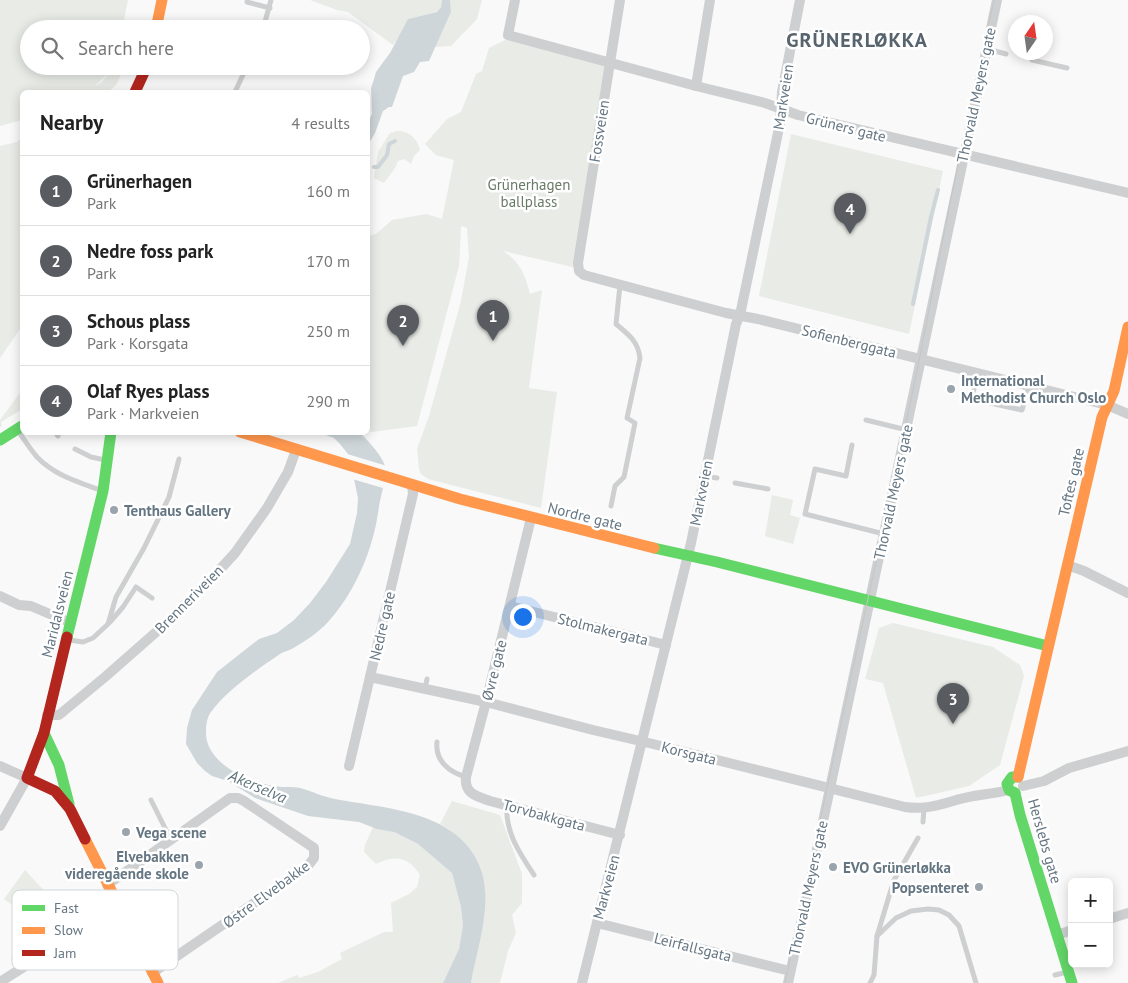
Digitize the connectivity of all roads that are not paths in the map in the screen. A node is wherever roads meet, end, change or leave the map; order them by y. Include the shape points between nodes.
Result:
1 (162, 0) edge
2 (271, 0) edge
3 (515, 0) edge
4 (620, 0) edge
5 (710, 0) edge
6 (800, 0) edge
7 (997, 0) edge
8 (247, 2) dead end
9 (270, 8) junction
10 (158, 20) edge
11 (266, 20) edge
12 (987, 49) junction
13 (1006, 54) dead end
14 (1032, 60) dead end
15 (610, 63) junction
16 (1067, 68) dead end
17 (143, 75) edge
18 (240, 75) edge
19 (696, 86) junction
20 (136, 90) edge
21 (236, 90) edge
22 (781, 108) junction
23 (964, 155) junction
24 (1128, 193) edge
25 (578, 263) joint
26 (620, 285) junction
27 (740, 315) junction
28 (1128, 327) edge
29 (922, 359) junction
30 (978, 372) junction
31 (1029, 386) junction
32 (1107, 405) junction
33 (1128, 414) edge
34 (866, 420) dead end
35 (20, 428) edge
36 (907, 430) junction
37 (24, 435) edge
38 (101, 435) edge
39 (111, 435) edge
40 (256, 435) edge
41 (0, 440) edge
42 (852, 444) dead end
43 (75, 449) dead end
44 (296, 450) junction
45 (108, 458) junction
46 (179, 459) dead end
47 (704, 476) junction
48 (717, 478) dead end
49 (735, 483) dead end
50 (412, 485) junction
51 (768, 489) dead end
52 (103, 491) junction
53 (611, 506) dead end
54 (531, 518) junction
55 (884, 534) junction
56 (688, 556) junction
57 (1067, 565) junction
58 (1128, 593) edge
59 (0, 596) edge
60 (152, 598) dead end
61 (870, 601) junction
62 (510, 606) junction
63 (71, 623) junction
64 (108, 624) junction
65 (66, 639) junction
66 (666, 645) junction
67 (1048, 646) junction
68 (370, 677) junction
69 (486, 702) junction
70 (48, 715) junction
71 (44, 733) junction
72 (642, 741) junction
73 (437, 742) dead end
74 (1128, 751) edge
75 (0, 766) edge
76 (349, 766) dead end
77 (466, 777) junction
78 (27, 778) junction
79 (1016, 786) junction
80 (830, 788) junction
81 (470, 792) joint
82 (151, 800) dead end
83 (507, 806) junction
84 (924, 808) junction
85 (70, 810) junction
86 (923, 822) dead end
87 (0, 826) edge
88 (620, 835) junction
89 (918, 838) dead end
90 (171, 840) junction
91 (534, 875) dead end
92 (107, 885) junction
93 (110, 890) edge
94 (1128, 913) edge
95 (1113, 918) edge
96 (597, 923) junction
97 (1068, 931) edge
98 (1057, 934) junction
99 (877, 936) junction
100 (178, 961) edge
101 (19, 970) edge
102 (166, 970) edge
103 (790, 971) junction
104 (1068, 972) junction
105 (1055, 975) dead end
106 (155, 978) edge
107 (0, 982) edge
108 (582, 983) edge
109 (788, 983) edge
110 (870, 983) edge
111 (976, 983) edge
112 (1072, 983) edge

1 - 10 main road
2 - 9 lane
3 - 15 street, Grüners gate via 508,35
4 - 15 street, Fossveien
5 - 19 street
6 - 22 street, Markveien
7 - 12 street, Thorvald Meyers gate
8 - 9 lane
9 - 11 lane
12 - 13 lane
12 - 23 street, Thorvald Meyers gate
14 - 16 lane
15 - 19 street, Grüners gate
15 - 25 street, Fossveien
17 - 20 main road
18 - 21 lane
19 - 22 street, Grüners gate
22 - 23 street, Grüners gate via 798,115
22 - 27 street, Markveien
23 - 24 street, Grüners gate
23 - 29 street, Thorvald Meyers gate
25 - 26 street, Sofienberggata via 579,271 584,275
26 - 27 street, Sofienberggata
26 - 53 lane via 616,324 634,340 640,358 627,418 635,423 624,477 615,486
27 - 29 street, Sofienberggata
27 - 47 street, Markveien
28 - 32 main road, Toftes gate via 1114,391
29 - 30 street, Sofienberggata
29 - 36 street, Thorvald Meyers gate
30 - 31 street, Sofienberggata
30 - 31 lane via 972,399 1022,410
31 - 32 street, Sofienberggata
32 - 33 street, Sofienberggata
32 - 57 main road, Toftes gate
34 - 36 lane
35 - 41 main road
36 - 55 street, Thorvald Meyers gate
37 - 52 lane via 37,456 51,469
38 - 45 main road, Maridalsveien
39 - 45 main road, Maridalsveien
40 - 44 main road, Nordre gate via 278,439
42 - 55 lane via 846,476 815,469 805,514
43 - 45 lane via 90,458
44 - 50 main road, Nordre gate
44 - 70 street, Brenneriveien via 288,472 267,508 235,553 213,577 164,626 105,677 59,715
45 - 52 main road, Maridalsveien
46 - 64 lane via 169,498 116,597
47 - 48 lane
47 - 56 street, Markveien
49 - 51 lane
50 - 54 main road, Nordre gate
50 - 68 street, Nedre gate via 413,494
52 - 63 main road, Maridalsveien
54 - 56 main road, Nordre gate
54 - 62 street, Øvre gate
55 - 61 street, Thorvald Meyers gate
56 - 61 main road, Nordre gate
56 - 66 street, Markveien
57 - 58 street
57 - 67 main road, Toftes gate
59 - 63 street
60 - 64 lane via 136,588
61 - 67 main road, Nordre gate
61 - 80 street, Thorvald Meyers gate
62 - 66 street, Stolmakergata
62 - 69 street, Øvre gate
63 - 65 main road, Maridalsveien
64 - 65 lane via 93,638 83,642
65 - 70 main road, Maridalsveien
66 - 72 street, Markveien
67 - 79 main road, Toftes gate
68 - 69 street, Korsgata via 426,683
68 - 76 street, Nedre gate
69 - 72 street, Korsgata
69 - 77 street, Øvre gate
70 - 71 main road, Maridalsveien
71 - 78 main road, Maridalsveien
71 - 85 main road via 59,764
72 - 80 street, Korsgata
72 - 88 street, Markveien
73 - 77 lane via 438,758
74 - 79 street, Korsgata via 1069,768 1044,781
75 - 78 street
77 - 81 street, Øvre gate via 466,788
78 - 85 main road via 55,791
78 - 87 street
79 - 84 street, Korsgata via 992,795 973,796
79 - 98 main road, Herslebs gate via 1020,815
80 - 84 street, Korsgata via 900,806
80 - 103 street, Thorvald Meyers gate
81 - 83 street, Torvbakkgata
82 - 90 lane
83 - 88 street, Torvbakkgata
83 - 91 lane via 511,836
84 - 86 lane
85 - 92 main road
88 - 96 street, Markveien
89 - 99 lane via 894,880
90 - 92 street
90 - 100 street, Østre Elvebakke via 230,798 238,798 314,848 314,858 307,867
92 - 93 main road
94 - 95 street
96 - 103 street, Leirfallsgata
96 - 108 street, Markveien
97 - 98 street
98 - 104 main road, Herslebs gate
99 - 110 lane via 874,974
99 - 111 lane via 896,918 911,911 938,910 949,915 959,926
101 - 107 street
102 - 106 street, Østre Elvebakke
103 - 109 street, Thorvald Meyers gate
104 - 105 lane
104 - 112 main road, Herslebs gate

